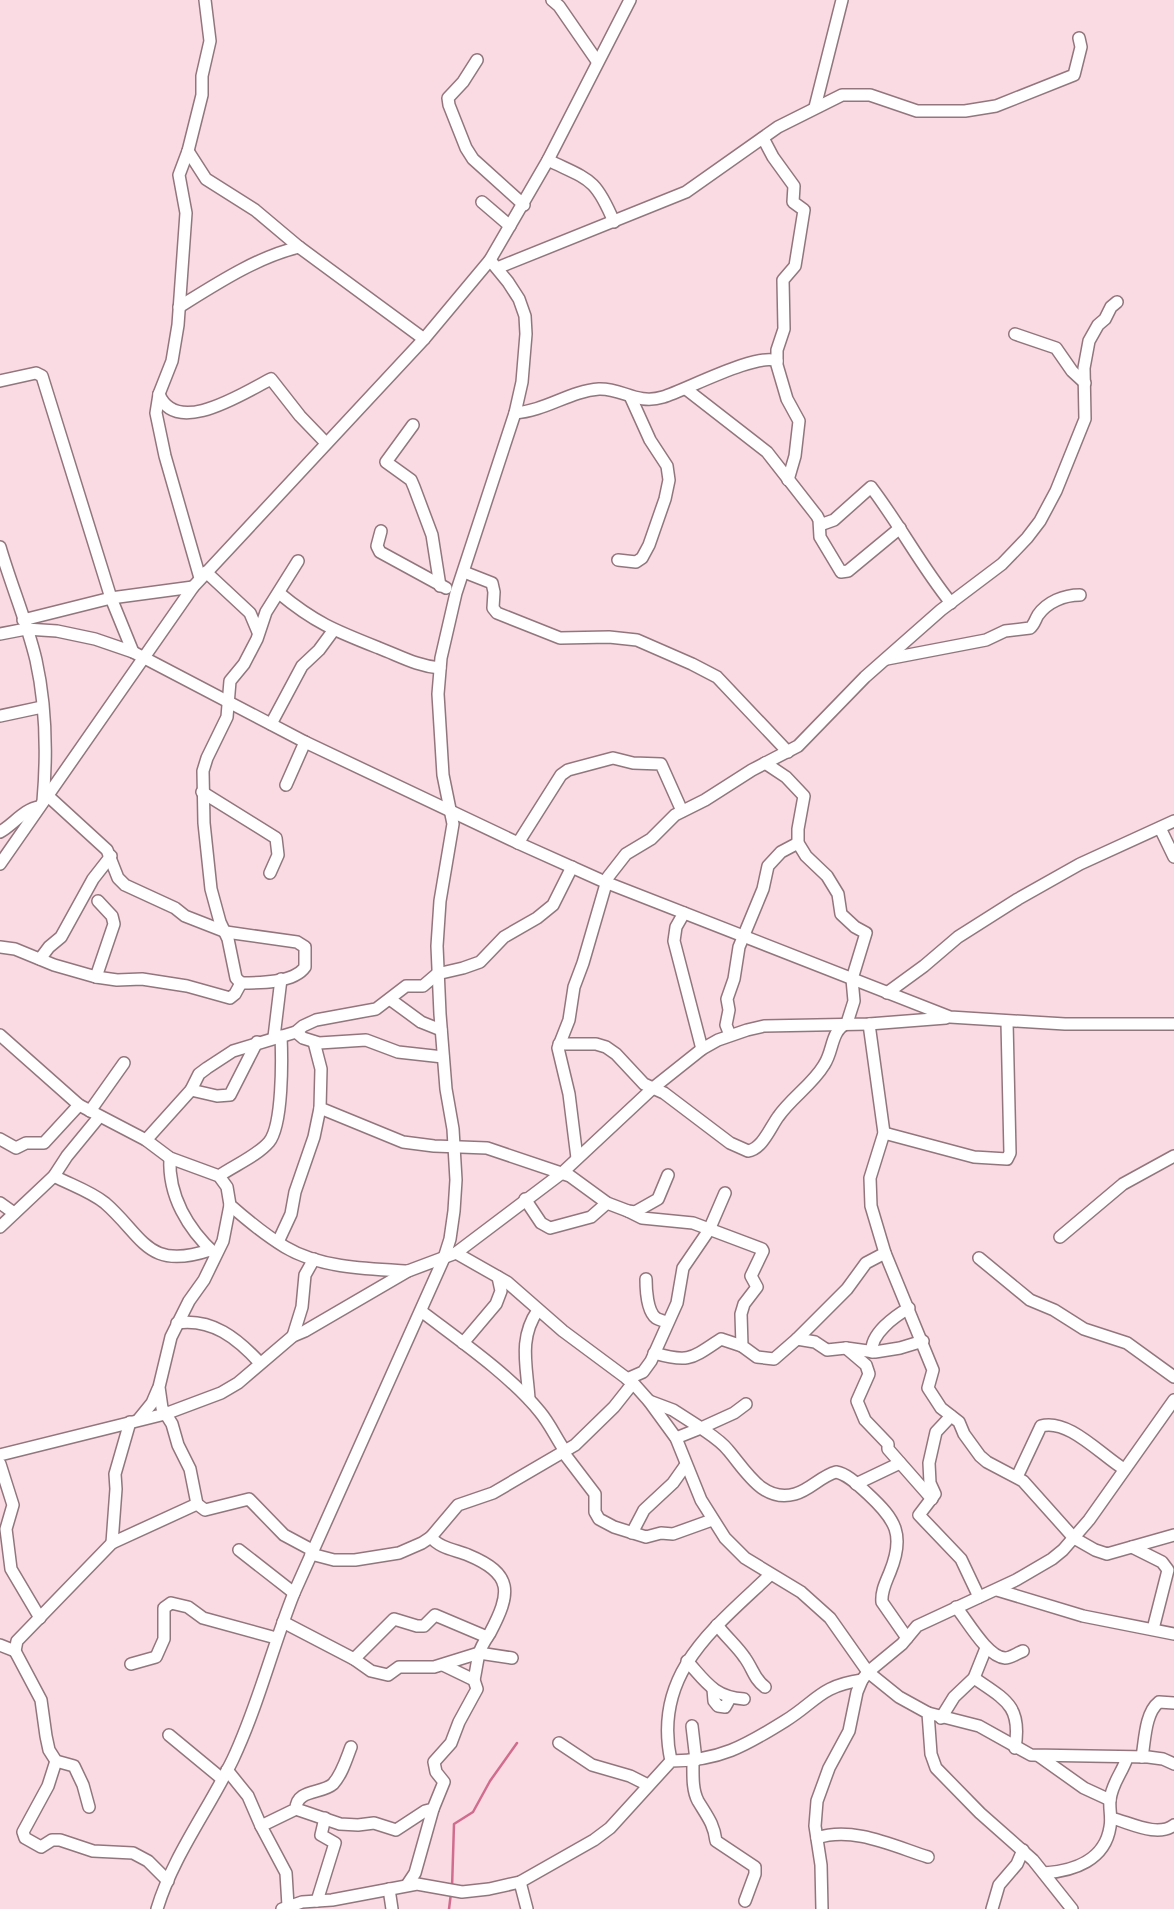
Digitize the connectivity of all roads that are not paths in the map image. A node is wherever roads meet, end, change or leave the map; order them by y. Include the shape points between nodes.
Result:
1 (206, 0) edge
2 (552, 0) edge
3 (630, 0) edge
4 (842, 0) edge
5 (1079, 38) dead end
6 (477, 60) dead end
7 (597, 61) junction
8 (815, 107) junction
9 (763, 138) junction
10 (188, 151) junction
11 (548, 160) junction
12 (482, 202) dead end
13 (524, 205) junction
14 (614, 222) junction
15 (510, 226) junction
16 (299, 247) junction
17 (494, 264) junction
18 (1117, 302) dead end
19 (179, 306) junction
20 (1015, 334) dead end
21 (424, 339) junction
22 (777, 361) junction
23 (0, 381) edge
24 (1085, 383) junction
25 (686, 389) junction
26 (160, 394) junction
27 (631, 398) junction
28 (515, 413) junction
29 (413, 425) dead end
30 (326, 443) junction
31 (788, 480) junction
32 (820, 525) junction
33 (900, 528) junction
34 (380, 531) dead end
35 (1, 555) edge
36 (298, 560) dead end
37 (618, 560) dead end
38 (464, 572) junction
39 (203, 575) junction
40 (440, 586) junction
41 (193, 587) junction
42 (279, 593) junction
43 (456, 593) junction
44 (1080, 595) dead end
45 (111, 598) junction
46 (950, 603) junction
47 (24, 624) junction
48 (333, 631) junction
49 (258, 632) junction
50 (0, 634) edge
51 (133, 652) junction
52 (143, 659) junction
53 (887, 659) junction
54 (440, 668) junction
55 (230, 703) junction
56 (42, 707) junction
57 (0, 716) edge
58 (271, 724) junction
59 (306, 742) junction
60 (788, 752) junction
61 (765, 763) junction
62 (286, 785) dead end
63 (202, 792) junction
64 (44, 801) junction
65 (449, 811) junction
66 (682, 811) junction
67 (1174, 821) edge
68 (1160, 828) junction
69 (0, 832) edge
70 (518, 843) junction
71 (798, 843) junction
72 (110, 856) junction
73 (1174, 857) edge
74 (0, 864) edge
75 (572, 867) junction
76 (270, 873) dead end
77 (605, 882) junction
78 (98, 901) dead end
79 (684, 912) junction
80 (226, 932) junction
81 (744, 936) junction
82 (0, 946) edge
83 (40, 959) junction
84 (437, 974) junction
85 (96, 978) junction
86 (281, 979) junction
87 (852, 979) junction
88 (241, 983) junction
89 (888, 993) junction
90 (391, 1000) junction
91 (950, 1017) junction
92 (1007, 1022) junction
93 (847, 1023) junction
94 (869, 1024) junction
95 (1174, 1024) edge
96 (441, 1030) junction
97 (296, 1032) junction
98 (0, 1034) edge
99 (730, 1035) junction
100 (278, 1037) junction
101 (257, 1042) junction
102 (314, 1042) junction
103 (559, 1044) junction
104 (702, 1049) junction
105 (443, 1057) junction
106 (124, 1064) dead end
107 (653, 1088) junction
108 (191, 1090) junction
109 (79, 1104) junction
110 (320, 1108) junction
111 (95, 1114) junction
112 (884, 1133) junction
113 (0, 1139) edge
114 (146, 1140) junction
115 (453, 1147) junction
116 (1174, 1156) edge
117 (170, 1158) junction
118 (577, 1158) junction
119 (562, 1173) junction
120 (668, 1175) dead end
121 (54, 1176) junction
122 (219, 1176) junction
123 (725, 1193) dead end
124 (525, 1200) junction
125 (607, 1202) junction
126 (0, 1203) edge
127 (230, 1205) junction
128 (628, 1211) junction
129 (14, 1213) junction
130 (0, 1227) edge
131 (709, 1230) junction
132 (1060, 1237) dead end
133 (278, 1242) junction
134 (213, 1252) junction
135 (456, 1253) junction
136 (885, 1253) junction
137 (444, 1258) junction
138 (979, 1258) dead end
139 (314, 1260) junction
140 (408, 1271) junction
141 (498, 1277) junction
142 (646, 1279) dead end
143 (908, 1308) junction
144 (538, 1310) junction
145 (421, 1311) junction
146 (667, 1322) junction
147 (177, 1323) junction
148 (293, 1336) junction
149 (797, 1339) junction
150 (923, 1341) junction
151 (463, 1343) junction
152 (742, 1346) junction
153 (846, 1348) junction
154 (872, 1352) junction
155 (654, 1353) junction
156 (260, 1363) junction
157 (1174, 1377) edge
158 (630, 1381) junction
159 (159, 1387) junction
160 (529, 1400) junction
161 (1174, 1400) edge
162 (649, 1401) junction
163 (746, 1404) dead end
164 (165, 1414) junction
165 (951, 1416) junction
166 (134, 1421) junction
167 (701, 1428) junction
168 (676, 1438) junction
169 (564, 1451) junction
170 (0, 1455) edge
171 (900, 1463) junction
172 (0, 1464) edge
173 (686, 1466) junction
174 (1124, 1469) junction
175 (1016, 1477) junction
176 (856, 1484) junction
177 (932, 1499) junction
178 (197, 1504) junction
179 (712, 1520) junction
180 (632, 1533) junction
181 (1174, 1536) edge
182 (432, 1537) junction
183 (1074, 1538) junction
184 (112, 1543) junction
185 (1132, 1547) junction
186 (239, 1550) dead end
187 (312, 1552) junction
188 (770, 1575) junction
189 (997, 1590) junction
190 (294, 1594) junction
191 (979, 1597) junction
192 (956, 1607) junction
193 (40, 1618) junction
194 (282, 1622) junction
195 (717, 1625) junction
196 (1153, 1629) junction
197 (1174, 1634) edge
198 (488, 1637) junction
199 (276, 1638) junction
200 (907, 1638) junction
201 (0, 1646) edge
202 (986, 1648) junction
203 (15, 1651) junction
204 (1023, 1651) dead end
205 (479, 1653) junction
206 (512, 1658) dead end
207 (354, 1659) junction
208 (687, 1662) junction
209 (131, 1664) dead end
210 (443, 1665) junction
211 (865, 1676) junction
212 (974, 1678) junction
213 (474, 1680) junction
214 (765, 1687) dead end
215 (744, 1699) dead end
216 (1174, 1703) edge
217 (928, 1713) junction
218 (941, 1718) junction
219 (692, 1726) dead end
220 (169, 1735) dead end
221 (559, 1743) dead end
222 (351, 1747) dead end
223 (1016, 1748) junction
224 (1040, 1756) junction
225 (1142, 1757) junction
226 (1127, 1758) junction
227 (694, 1760) junction
228 (56, 1761) junction
229 (671, 1762) junction
230 (1174, 1764) edge
231 (224, 1774) junction
232 (648, 1785) junction
233 (1110, 1800) junction
234 (89, 1807) dead end
235 (296, 1809) junction
236 (433, 1809) junction
237 (325, 1818) junction
238 (1111, 1818) junction
239 (1174, 1825) edge
240 (261, 1826) junction
241 (817, 1838) junction
242 (1023, 1850) junction
243 (928, 1857) dead end
244 (1044, 1873) junction
245 (168, 1881) junction
246 (520, 1882) junction
247 (408, 1885) junction
248 (389, 1888) junction
249 (317, 1901) junction
250 (745, 1901) dead end
251 (285, 1908) edge
252 (157, 1909) edge
253 (392, 1909) edge
254 (528, 1909) edge
255 (822, 1909) edge
256 (992, 1909) edge
257 (1072, 1909) edge

1 - 10 street via 210,41 202,76 200,107
2 - 7 street
3 - 7 street
4 - 8 street
5 - 8 street via 1074,75 990,107 923,112 855,93
6 - 13 street via 448,98 449,105 473,159
7 - 11 street
8 - 9 street
9 - 14 street via 686,192
9 - 22 street via 794,186 793,202 804,210 795,266 783,280 784,329
10 - 16 street via 206,179 256,210
10 - 19 street via 179,175 186,213
11 - 13 street
11 - 14 street via 593,184
12 - 15 street
13 - 15 street
14 - 17 street
15 - 17 street
16 - 19 street via 244,268
16 - 21 street
17 - 21 street
17 - 28 street via 520,300 525,316 522,374
18 - 24 street via 1089,340 1085,356
19 - 26 street via 172,361
20 - 24 street via 1056,348
21 - 30 street
22 - 25 street via 770,358 732,368
22 - 31 street via 786,396 799,421
23 - 45 street via 36,373 42,376
24 - 46 street via 1085,419 1056,492 1040,521 1002,564
25 - 27 street via 655,399
25 - 31 street via 767,452
26 - 30 street via 162,402 169,408 194,414 271,379
26 - 39 street via 156,409 158,427
27 - 28 street via 608,390 595,390 566,397 535,410
27 - 37 street via 650,440 667,466 669,487 642,558 636,562
28 - 38 street
29 - 40 street via 386,462 411,480 432,535
30 - 39 street
31 - 32 street via 817,516
32 - 33 street via 834,520 871,487
32 - 33 street via 820,536 826,548 838,569 844,572
33 - 46 street via 919,562
34 - 40 street via 377,546 380,552
35 - 47 street
36 - 42 street
38 - 43 street
38 - 60 street via 492,583 493,608 498,613 560,638 601,636 637,640 717,677
39 - 41 street
39 - 49 street via 250,613
40 - 43 street
41 - 45 street
41 - 52 street
42 - 48 street
42 - 49 street
43 - 54 street
44 - 53 street via 1066,596 1048,605 1030,628
45 - 47 street
45 - 51 street
46 - 53 street
47 - 50 street
47 - 51 street via 78,634
47 - 56 street via 38,669
48 - 54 street via 408,661
48 - 58 street via 302,666
49 - 55 street via 244,664 230,680
51 - 52 street
52 - 55 street
52 - 64 street
53 - 60 street via 852,688 804,741
54 - 65 street via 439,724
55 - 58 street
55 - 63 street via 224,724 207,758
56 - 57 street
56 - 64 street
58 - 59 street
59 - 62 street
59 - 65 street
60 - 61 street
61 - 66 street
61 - 71 street via 786,776 804,796
63 - 76 street via 276,838 278,855
63 - 80 street via 211,889
64 - 69 street
64 - 72 street via 107,850
64 - 74 street
65 - 70 street
65 - 84 street via 453,824 452,838 440,901
66 - 70 street via 661,764 605,759 561,775
66 - 77 street via 651,838 626,854
67 - 68 street
68 - 73 street
68 - 89 street via 1080,864 1018,899 958,936
70 - 75 street
71 - 81 street via 781,852 768,866 763,889
71 - 87 street via 838,894 841,914 866,932
72 - 80 street via 118,878 126,885 185,916
72 - 83 street via 93,879 61,937
75 - 77 street
75 - 84 street via 559,896 546,911 504,937 480,962
77 - 79 street
77 - 103 street via 574,987 569,1020
78 - 85 street via 112,916 114,924
79 - 81 street
79 - 104 street via 676,927 674,941
80 - 86 street via 302,944 306,952 305,967 296,975
80 - 88 street via 236,978
81 - 87 street
81 - 99 street via 727,999 730,1010 726,1025
82 - 83 street
83 - 85 street
84 - 90 street via 423,986 403,988
84 - 96 street
85 - 88 street via 142,979 187,986 230,998
86 - 88 street
86 - 100 street
87 - 89 street
87 - 93 street via 854,1002
89 - 91 street
90 - 96 street via 421,1022
90 - 97 street via 376,1009 310,1023
91 - 92 street
91 - 94 street
92 - 95 street
92 - 112 street via 1009,1157 974,1157
93 - 94 street
93 - 99 street via 764,1026
93 - 107 street via 837,1030 823,1067 790,1101 753,1151 730,1143
94 - 112 street
96 - 105 street
97 - 100 street
97 - 102 street
98 - 109 street
99 - 104 street
100 - 101 street
100 - 122 street via 281,1084 273,1136 259,1151
101 - 108 street via 232,1051 207,1068
101 - 108 street via 230,1095 217,1096
102 - 105 street via 366,1040 398,1052
102 - 110 street via 321,1068
103 - 107 street via 601,1045 616,1054 644,1084
103 - 118 street via 558,1054 569,1094
104 - 107 street
105 - 115 street
106 - 111 street
107 - 118 street
108 - 114 street
109 - 111 street
109 - 113 street via 44,1143 26,1143 16,1148
110 - 115 street via 403,1142
110 - 133 street via 291,1214
111 - 114 street
111 - 121 street
112 - 136 street via 869,1183 871,1206
114 - 117 street
115 - 119 street via 487,1148
115 - 137 street via 454,1211
116 - 132 street via 1123,1184
117 - 122 street
117 - 134 street via 172,1184 181,1210 192,1230
118 - 119 street
119 - 124 street
119 - 125 street
120 - 128 street via 658,1199 635,1212
121 - 129 street
121 - 134 street via 98,1198 154,1253 189,1256
122 - 127 street via 227,1187
123 - 131 street
124 - 125 street via 541,1223 550,1228 591,1218
124 - 135 street
125 - 128 street
126 - 129 street
127 - 133 street
127 - 134 street via 225,1234
128 - 131 street via 642,1218 693,1223
129 - 130 street
131 - 146 street via 683,1268 677,1303
131 - 152 street via 761,1247 763,1251 751,1276 757,1287 740,1314
133 - 139 street
134 - 147 street via 204,1280
135 - 137 street
135 - 141 street
136 - 143 street
136 - 149 street via 866,1264 848,1288
137 - 140 street
137 - 145 street
138 - 157 street via 1030,1300 1054,1310 1089,1332 1127,1343
139 - 140 street
139 - 148 street via 305,1274 302,1308
140 - 148 street
141 - 144 street
141 - 151 street via 501,1291 496,1304
142 - 146 street via 653,1314
143 - 150 street
143 - 154 street via 881,1331 873,1342
144 - 158 street
144 - 160 street via 524,1341
145 - 151 street
145 - 187 street
146 - 155 street
147 - 156 street via 209,1324 226,1332
147 - 159 street
148 - 156 street
149 - 152 street via 774,1360 757,1357
149 - 153 street via 815,1342 828,1350
150 - 154 street
150 - 165 street via 933,1370 928,1388 941,1408
151 - 160 street
152 - 155 street via 721,1339 688,1358 671,1359
153 - 154 street
153 - 171 street via 866,1365 868,1374 857,1400 861,1413
155 - 158 street via 643,1372
156 - 164 street via 221,1393
158 - 162 street
158 - 169 street via 614,1407 575,1445
159 - 164 street
159 - 166 street via 152,1403
160 - 169 street via 545,1418
161 - 174 street
162 - 167 street via 673,1410
162 - 168 street
163 - 167 street
164 - 166 street
164 - 178 street via 190,1469
165 - 175 street via 980,1456
165 - 177 street via 936,1432 928,1469 930,1483 935,1490
166 - 170 street
166 - 184 street via 114,1474
167 - 168 street
167 - 176 street via 728,1450 762,1490 773,1494 797,1494 836,1472
168 - 173 street
169 - 180 street via 595,1494 595,1512 599,1519
169 - 182 street via 493,1493 458,1505
171 - 176 street
171 - 177 street
172 - 193 street via 13,1505 6,1528 11,1569
173 - 179 street
173 - 180 street via 644,1510
174 - 175 street via 1064,1427 1048,1424 1041,1426 1036,1434
174 - 183 street
175 - 183 street via 1030,1488
176 - 200 street via 885,1510 896,1529 899,1539 897,1551 883,1588 882,1602
177 - 191 street via 920,1512 920,1518 961,1559
178 - 184 street
178 - 187 street via 205,1510 249,1499 284,1535
179 - 180 street via 673,1534 646,1537
179 - 188 street via 745,1558
181 - 185 street
182 - 187 street via 398,1553 371,1558 334,1560
182 - 198 street via 438,1545 490,1566 504,1581 504,1603
183 - 185 street via 1102,1553
183 - 189 street via 1052,1559
184 - 193 street
185 - 196 street via 1162,1562 1168,1570
186 - 190 street
187 - 190 street
188 - 195 street
188 - 211 street via 801,1592 830,1618
189 - 191 street
189 - 196 street via 1083,1616
190 - 194 street
191 - 192 street
192 - 200 street via 917,1626
192 - 202 street
193 - 203 street via 17,1641
194 - 199 street
194 - 207 street
195 - 208 street
195 - 214 street
196 - 197 street
198 - 205 street
198 - 207 street via 435,1615 424,1626 394,1619
199 - 209 street via 203,1618 188,1607 172,1603 164,1608 164,1639 156,1657
199 - 231 street via 259,1694
200 - 211 street
201 - 203 street
202 - 204 street via 1006,1658
202 - 212 street
203 - 228 street via 41,1700 49,1750
205 - 206 street
205 - 210 street
205 - 213 street
207 - 210 street via 379,1675 388,1676 399,1667
208 - 215 street via 713,1690 730,1698
208 - 229 street via 677,1679 668,1708 666,1741
210 - 213 street
211 - 217 street
211 - 227 street via 830,1688 785,1721 730,1753
211 - 241 street via 857,1692 849,1731 821,1787 815,1813
212 - 218 street via 954,1697
212 - 223 street via 1010,1706 1017,1720
213 - 236 street via 477,1689 473,1699 451,1743 434,1762 436,1772 444,1782
216 - 225 street via 1159,1702 1155,1705 1147,1725
217 - 218 street
217 - 242 street via 931,1754 936,1768 980,1813
218 - 223 street via 979,1726
219 - 227 street
220 - 231 street
221 - 232 street via 592,1766 630,1776
222 - 235 street via 333,1784 304,1795 296,1803
223 - 224 street
224 - 226 street
224 - 233 street via 1084,1788
225 - 226 street
225 - 230 street via 1163,1759
226 - 233 street via 1115,1780
227 - 229 street
227 - 250 street via 696,1794 716,1831 716,1841 756,1870
228 - 234 street via 74,1766
228 - 245 street via 48,1786 23,1832 25,1838 41,1847 52,1840 60,1840 93,1851 133,1853 148,1861
229 - 232 street
231 - 240 street via 248,1796
231 - 245 street
232 - 246 street via 617,1821 594,1840
233 - 238 street
235 - 237 street
235 - 240 street
236 - 237 street via 396,1830 374,1822 350,1825
236 - 247 street via 415,1873
237 - 249 street via 321,1836 335,1843
238 - 239 street via 1154,1829
238 - 244 street via 1105,1842 1094,1857 1074,1868
240 - 251 street via 286,1873
241 - 243 street via 832,1833 855,1835
241 - 255 street
242 - 244 street
242 - 256 street via 1017,1864 999,1885
244 - 257 street
245 - 252 street
246 - 247 street via 462,1892 427,1884
246 - 254 street
247 - 248 street
248 - 249 street
248 - 253 street
249 - 251 street

